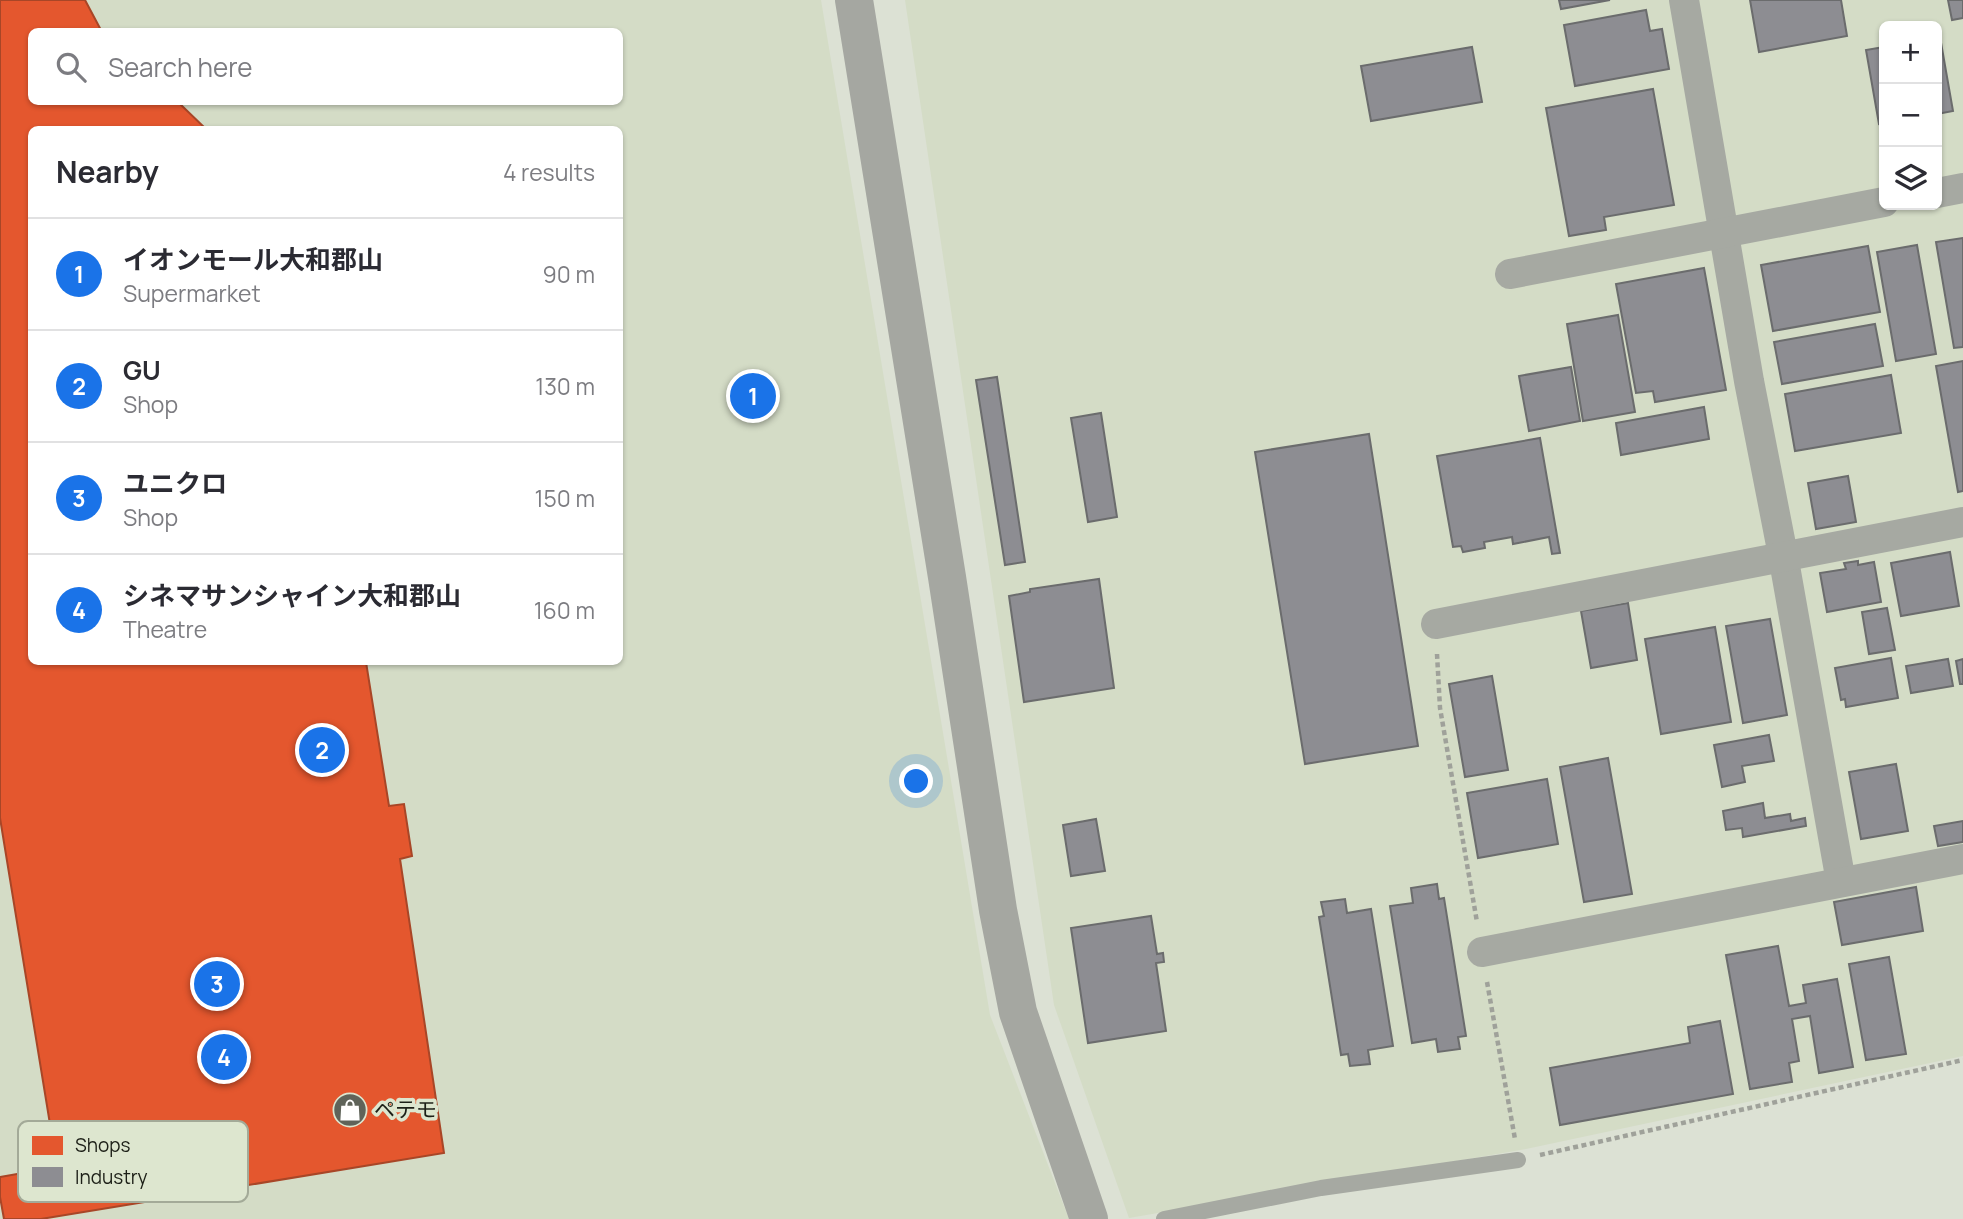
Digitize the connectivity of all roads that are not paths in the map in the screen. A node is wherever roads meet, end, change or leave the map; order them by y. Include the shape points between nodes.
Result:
1 (855, 0) edge
2 (1684, 0) edge
3 (1963, 188) edge
4 (1942, 192) edge
5 (1879, 203) edge
6 (1724, 231) junction
7 (1510, 274) dead end
8 (1963, 522) edge
9 (1783, 555) junction
10 (1436, 624) road end
11 (1963, 859) edge
12 (1841, 882) junction
13 (1482, 952) road end
14 (1518, 1160) road end
15 (1089, 1219) edge
16 (1164, 1219) edge

1 - 15 street via 1000,923 1018,1012
2 - 6 street
3 - 4 street
5 - 6 street
6 - 7 street
6 - 9 street
8 - 9 street
9 - 10 street
9 - 12 street
11 - 12 street
12 - 13 street
14 - 16 lane via 1321,1188

